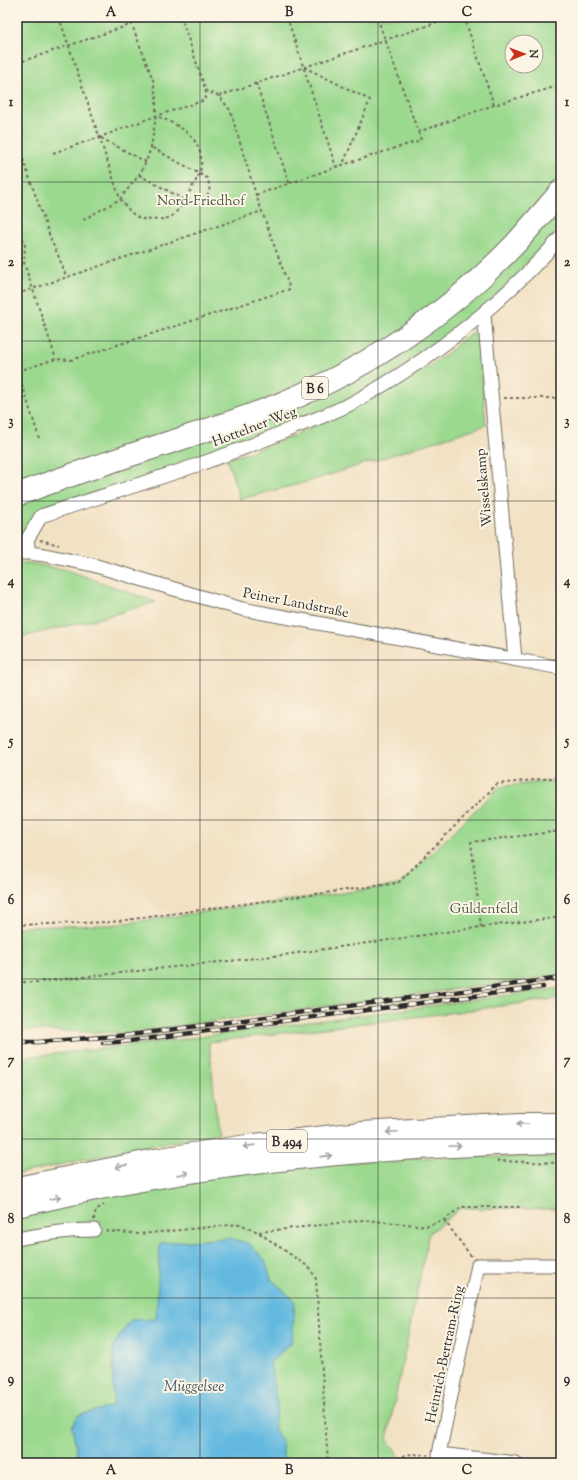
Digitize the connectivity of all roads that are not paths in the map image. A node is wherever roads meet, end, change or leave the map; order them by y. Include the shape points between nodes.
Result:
1 (561, 191) edge
2 (561, 210) edge
3 (561, 237) edge
4 (484, 314) junction
5 (17, 495) edge
6 (17, 508) edge
7 (23, 553) edge
8 (515, 659) junction
9 (561, 668) edge
10 (561, 1124) edge
11 (561, 1142) edge
12 (17, 1188) edge
13 (17, 1206) edge
14 (94, 1230) road end
15 (17, 1239) edge
16 (561, 1265) edge
17 (516, 1463) edge

1 - 5 highway, B 6 via 517,242 461,293 404,337 361,364 282,403
2 - 6 highway, B 6 via 524,252 469,304 423,339 367,375 311,404 259,425
3 - 4 street, Hottelner Weg via 523,278
4 - 7 street, Hottelner Weg via 435,352 352,403 259,443 41,516 27,540
4 - 8 street, Wisselskamp
7 - 8 street, Peiner Landstraße via 70,559 242,609
8 - 9 street, Peiner Landstraße
10 -> 12 highway, B 494 via 361,1133 254,1145 160,1159
13 -> 11 highway, B 494 via 166,1176 260,1163 435,1147
14 - 15 street
16 - 17 street, Heinrich-Bertram-Ring via 478,1265 439,1454

